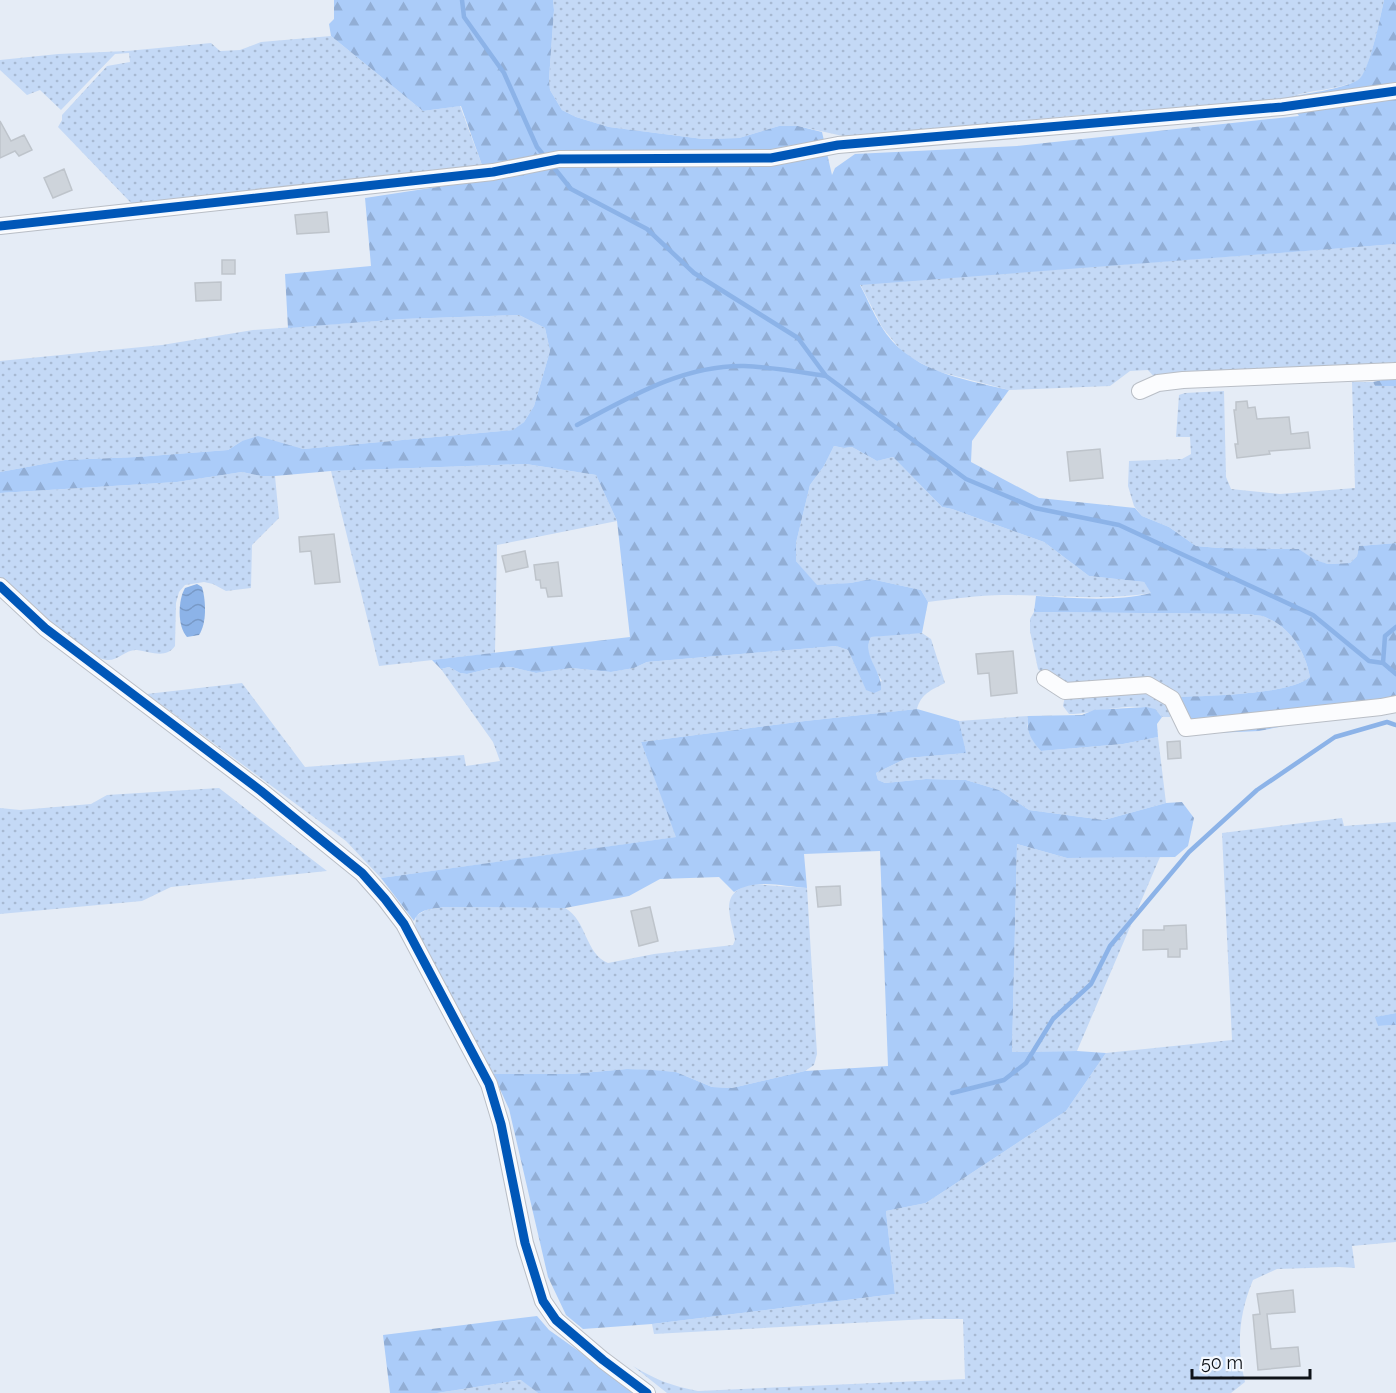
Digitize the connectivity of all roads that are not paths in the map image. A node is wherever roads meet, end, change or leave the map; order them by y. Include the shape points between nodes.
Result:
1 (1396, 92) edge
2 (0, 226) edge
3 (1396, 371) edge
4 (1140, 391) dead end
5 (0, 586) edge
6 (1045, 678) dead end
7 (1396, 704) edge
8 (647, 1393) edge

1 - 2 street via 1282,108 838,145 771,158 560,159 493,172
3 - 4 street via 1182,380 1158,383
5 - 8 street via 45,628 261,791 362,873 385,899 404,924 489,1084 525,1243 543,1301 556,1320
6 - 7 street via 1065,691 1148,685 1172,699 1186,728

